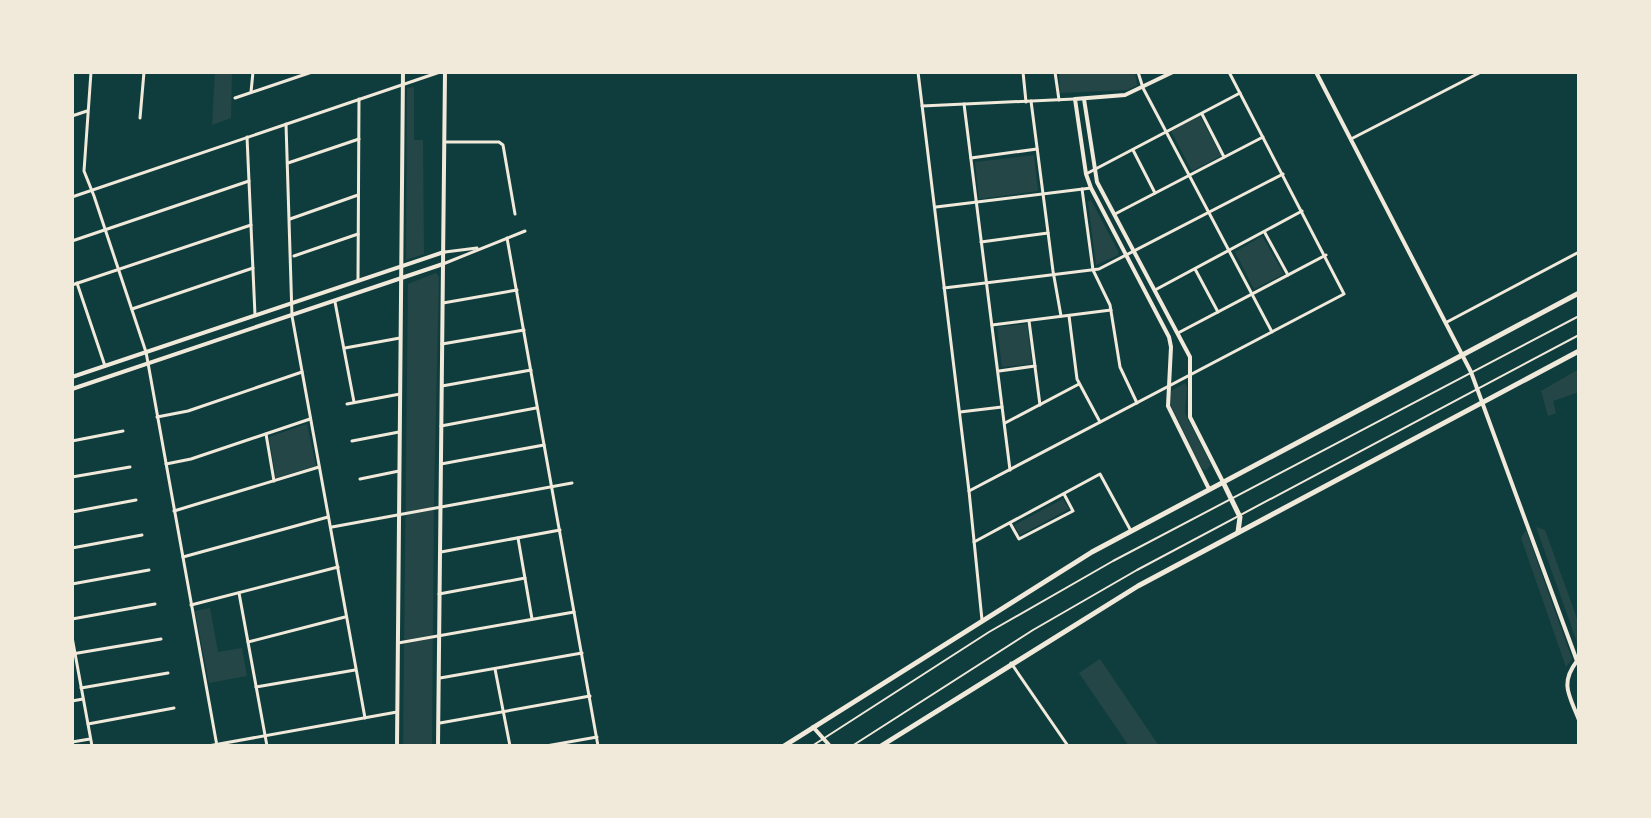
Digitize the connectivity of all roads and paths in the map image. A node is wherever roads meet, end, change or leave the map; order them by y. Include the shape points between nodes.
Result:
1 (91, 72) edge
2 (144, 72) edge
3 (253, 72) edge
4 (288, 72) edge
5 (312, 72) edge
6 (403, 72) edge
7 (442, 72) edge
8 (918, 72) edge
9 (1023, 72) edge
10 (1055, 72) edge
11 (1138, 72) edge
12 (1173, 72) edge
13 (1229, 72) edge
14 (1316, 72) edge
15 (1481, 72) edge
16 (287, 81) junction
17 (403, 84) junction
18 (1143, 88) junction
19 (251, 93) junction
20 (1240, 93) junction
21 (235, 98) dead end
22 (359, 99) junction
23 (1075, 99) junction
24 (1084, 99) junction
25 (1059, 100) junction
26 (1029, 101) junction
27 (964, 104) junction
28 (922, 106) junction
29 (88, 110) junction
30 (1202, 113) junction
31 (72, 116) edge
32 (140, 118) dead end
33 (286, 124) junction
34 (1166, 132) junction
35 (247, 137) junction
36 (1263, 137) junction
37 (359, 139) junction
38 (1351, 139) junction
39 (444, 142) junction
40 (1037, 149) junction
41 (1132, 150) junction
42 (1224, 157) junction
43 (971, 158) junction
44 (288, 163) junction
45 (1094, 170) junction
46 (1086, 174) junction
47 (1283, 174) junction
48 (1189, 175) junction
49 (249, 181) junction
50 (1091, 188) junction
51 (1082, 189) junction
52 (91, 190) junction
53 (1155, 193) junction
54 (1043, 194) junction
55 (358, 195) junction
56 (72, 197) edge
57 (976, 202) junction
58 (934, 207) junction
59 (1302, 211) junction
60 (1209, 213) junction
61 (515, 214) dead end
62 (1115, 214) junction
63 (290, 219) junction
64 (251, 225) junction
65 (105, 229) junction
66 (525, 231) dead end
67 (1264, 232) junction
68 (1048, 233) junction
69 (358, 234) junction
70 (507, 238) junction
71 (72, 241) edge
72 (981, 242) junction
73 (485, 247) junction
74 (1229, 251) junction
75 (444, 252) junction
76 (1135, 252) junction
77 (1579, 252) edge
78 (1326, 255) junction
79 (1127, 256) junction
80 (292, 257) junction
81 (443, 264) junction
82 (400, 266) junction
83 (253, 268) junction
84 (119, 269) junction
85 (1195, 269) junction
86 (1093, 270) junction
87 (1054, 275) junction
88 (1288, 275) junction
89 (401, 280) junction
90 (358, 281) junction
91 (987, 283) junction
92 (74, 284) edge
93 (944, 288) junction
94 (517, 290) junction
95 (1155, 290) junction
96 (1579, 293) edge
97 (1252, 294) junction
98 (335, 302) junction
99 (291, 303) junction
100 (443, 303) junction
101 (132, 309) junction
102 (1111, 310) junction
103 (1218, 312) junction
104 (255, 315) junction
105 (1069, 315) junction
106 (292, 316) junction
107 (1061, 316) junction
108 (1579, 316) edge
109 (1029, 320) junction
110 (1447, 322) junction
111 (992, 325) junction
112 (524, 330) junction
113 (1272, 332) junction
114 (1178, 333) junction
115 (1579, 335) edge
116 (400, 338) junction
117 (442, 344) junction
118 (344, 348) junction
119 (1579, 351) edge
120 (146, 352) junction
121 (1463, 354) junction
122 (148, 364) junction
123 (105, 366) junction
124 (1035, 366) junction
125 (531, 370) junction
126 (998, 371) junction
127 (302, 372) junction
128 (1471, 372) junction
129 (1191, 374) junction
130 (72, 377) edge
131 (1079, 384) junction
132 (442, 386) junction
133 (1167, 387) junction
134 (1478, 388) junction
135 (72, 389) edge
136 (400, 394) junction
137 (1484, 401) junction
138 (354, 402) junction
139 (1137, 403) junction
140 (347, 404) dead end
141 (1040, 405) junction
142 (1002, 407) junction
143 (538, 408) junction
144 (960, 412) junction
145 (157, 417) junction
146 (310, 419) junction
147 (1100, 422) junction
148 (1004, 424) junction
149 (441, 426) junction
150 (123, 431) dead end
151 (399, 432) junction
152 (266, 434) junction
153 (72, 441) edge
154 (352, 441) dead end
155 (544, 445) junction
156 (166, 464) junction
157 (441, 464) junction
158 (130, 467) dead end
159 (319, 467) junction
160 (1010, 470) junction
161 (399, 471) junction
162 (72, 477) edge
163 (360, 479) dead end
164 (274, 481) junction
165 (1223, 482) junction
166 (572, 483) dead end
167 (552, 487) junction
168 (1209, 489) junction
169 (969, 491) junction
170 (1064, 494) junction
171 (1231, 498) junction
172 (136, 500) dead end
173 (440, 507) junction
174 (174, 511) junction
175 (72, 512) edge
176 (1239, 513) junction
177 (399, 515) junction
178 (328, 517) junction
179 (1010, 523) junction
180 (330, 527) junction
181 (560, 530) junction
182 (1131, 531) junction
183 (1238, 532) junction
184 (142, 535) dead end
185 (518, 538) junction
186 (974, 542) junction
187 (72, 548) edge
188 (440, 552) junction
189 (183, 557) junction
190 (338, 567) junction
191 (149, 570) dead end
192 (525, 578) junction
193 (72, 584) edge
194 (239, 593) junction
195 (439, 594) junction
196 (155, 604) dead end
197 (191, 605) junction
198 (574, 612) junction
199 (347, 616) junction
200 (72, 619) edge
201 (532, 619) junction
202 (982, 620) junction
203 (439, 636) junction
204 (72, 637) edge
205 (161, 639) dead end
206 (248, 642) junction
207 (398, 643) junction
208 (73, 653) edge
209 (582, 653) junction
210 (1011, 663) junction
211 (1578, 663) edge
212 (356, 669) junction
213 (495, 669) junction
214 (168, 673) dead end
215 (439, 678) junction
216 (256, 687) junction
217 (81, 688) junction
218 (590, 696) junction
219 (83, 699) junction
220 (72, 701) edge
221 (174, 708) dead end
222 (397, 712) junction
223 (503, 712) junction
224 (365, 718) junction
225 (1579, 720) edge
226 (439, 723) junction
227 (88, 724) junction
228 (813, 727) junction
229 (265, 736) junction
230 (597, 737) junction
231 (824, 738) junction
232 (90, 739) junction
233 (72, 742) edge
234 (217, 745) edge
235 (555, 745) edge
236 (92, 746) edge
237 (208, 746) edge
238 (267, 746) edge
239 (397, 746) edge
240 (438, 746) edge
241 (510, 746) edge
242 (546, 746) edge
243 (598, 746) edge
244 (784, 746) edge
245 (812, 746) edge
246 (830, 746) edge
247 (852, 746) edge
248 (881, 746) edge
249 (1068, 746) edge

1 - 29 street
2 - 32 street
3 - 19 street
4 - 16 street
5 - 16 street
6 - 17 street
7 - 17 street
7 - 39 street
8 - 28 street
9 - 26 street
10 - 25 street
11 - 18 street
12 - 18 street
13 - 20 street
14 - 38 street
15 - 38 street
16 - 19 street
17 - 22 street
17 - 82 street
18 - 24 street via 1118,97
18 - 34 street
19 - 21 street
20 - 30 street
20 - 36 street
22 - 33 street
22 - 37 street
23 - 24 street
23 - 25 street
23 - 46 street
24 - 45 street
25 - 26 street
26 - 27 street
26 - 40 street
27 - 28 street
27 - 43 street
28 - 58 street
29 - 31 street
29 - 52 street via 84,171
30 - 34 street
30 - 42 street
33 - 35 street
33 - 44 street
34 - 41 street
34 - 48 street
35 - 49 street
35 - 52 street
36 - 42 street
36 - 47 street
37 - 44 street
37 - 55 street
38 - 110 street
39 - 61 street via 503,145
39 - 75 street
40 - 43 street
40 - 54 street
41 - 45 street
41 - 53 street
42 - 48 street
43 - 57 street
44 - 63 street
45 - 46 street
45 - 62 street
46 - 50 street
47 - 59 street
47 - 60 street
48 - 53 street
48 - 60 street
49 - 64 street
49 - 65 street
50 - 51 street
50 - 79 street
51 - 54 street
51 - 86 street
52 - 56 street
52 - 65 street
53 - 62 street
54 - 57 street
54 - 68 street
55 - 63 street
55 - 69 street
57 - 58 street
57 - 72 street
58 - 93 street
59 - 67 street
59 - 78 street
60 - 74 street
60 - 76 street
62 - 76 street
63 - 80 street
64 - 83 street
64 - 84 street
65 - 71 street
65 - 84 street
66 - 70 street
67 - 74 street
67 - 88 street
68 - 72 street
68 - 87 street
69 - 80 street
69 - 90 street
70 - 73 street
70 - 94 street
72 - 91 street
73 - 75 street
73 - 81 street
74 - 85 street
74 - 97 street
75 - 81 street
75 - 82 street
76 - 79 street
76 - 95 street
77 - 110 street
78 - 88 street
78 - 113 street via 1344,292
79 - 86 street
79 - 133 street via 1169,337
80 - 99 street
81 - 89 street
81 - 100 street
82 - 89 street
82 - 90 street
83 - 101 street
83 - 104 street
84 - 92 street
84 - 101 street
85 - 95 street
85 - 103 street
86 - 87 street
86 - 102 street
87 - 91 street
87 - 107 street
88 - 97 street
89 - 98 street
89 - 116 street
90 - 99 street
91 - 93 street
91 - 111 street
92 - 123 street
93 - 144 street
94 - 100 street
94 - 112 street
95 - 114 street
96 - 121 main road
97 - 103 street
97 - 113 street
98 - 106 street
98 - 118 street
99 - 104 street
99 - 106 street
100 - 117 street
101 - 120 street
102 - 105 street
102 - 139 street via 1118,362
103 - 114 street
104 - 120 street
105 - 107 street
105 - 131 street
106 - 122 street
106 - 127 street
107 - 109 street
108 - 128 lane
109 - 111 street
109 - 124 street
110 - 121 street
111 - 126 street
112 - 117 street
112 - 125 street
113 - 129 street
114 - 129 street via 1191,360
115 - 134 lane
116 - 118 street
116 - 136 street
117 - 132 street
118 - 138 street
119 - 137 main road
120 - 122 street
120 - 123 street
121 - 128 street
121 - 165 main road
122 - 135 street
122 - 145 street
123 - 130 street
124 - 126 street
124 - 141 street
125 - 132 street
125 - 143 street
126 - 142 street
127 - 145 street
127 - 146 street
128 - 134 street
128 - 171 lane
129 - 133 street
129 - 165 street via 1190,417
131 - 141 street
131 - 147 street
132 - 149 street
133 - 139 street
133 - 168 street via 1170,414
134 - 137 street
134 - 176 lane
136 - 138 street
136 - 151 street
137 - 183 main road
137 - 211 street
138 - 140 street
139 - 147 street
141 - 148 street
142 - 144 street
142 - 148 street
143 - 149 street
143 - 155 street
144 - 169 street
145 - 156 street
146 - 152 street
146 - 159 street
147 - 160 street
148 - 160 street
149 - 157 street
150 - 153 street
151 - 154 street
151 - 161 street
152 - 156 street
152 - 164 street
155 - 157 street
155 - 167 street
156 - 174 street
157 - 173 street
158 - 162 street
159 - 164 street
159 - 178 street
160 - 169 street
161 - 163 street
161 - 177 street
164 - 174 street
165 - 168 main road
165 - 171 main road
166 - 167 street
167 - 173 street
167 - 181 street
168 - 182 main road
169 - 186 street
170 - 179 street
170 - 179 street via 1073,511 1019,539
170 - 182 street via 1100,474
171 - 176 main road
171 - 231 lane via 1023,612
172 - 175 street
173 - 177 street
173 - 188 street
174 - 189 street
176 - 183 main road
176 - 247 lane via 1033,630
177 - 180 street
177 - 207 street
178 - 180 street
178 - 189 street
179 - 186 street
180 - 190 street
181 - 185 street
181 - 198 street
182 - 202 main road
183 - 210 main road
184 - 187 street
185 - 188 street
185 - 192 street
186 - 202 street
188 - 195 street
189 - 197 street
190 - 194 street
190 - 199 street
191 - 193 street
192 - 195 street
192 - 201 street
194 - 197 street
194 - 206 street
195 - 203 street
196 - 200 street
197 - 234 street
198 - 201 street
198 - 209 street
199 - 206 street
199 - 212 street
201 - 203 street
202 - 228 main road
203 - 207 street
203 - 215 street
204 - 208 street
205 - 208 street
206 - 216 street
207 - 222 street
208 - 217 street
209 - 213 street
209 - 218 street
210 - 248 main road
210 - 249 street
211 - 225 street via 1566,677
212 - 216 street
212 - 224 street
213 - 215 street
213 - 223 street
214 - 217 street
215 - 226 street
216 - 229 street
217 - 219 street
218 - 223 street
218 - 230 street
219 - 220 street
219 - 227 street
221 - 227 street
222 - 224 street
222 - 239 street
223 - 226 street
223 - 241 street
224 - 229 street
226 - 240 street
227 - 232 street
228 - 231 street
228 - 244 main road
229 - 234 street
229 - 238 street
230 - 235 street
230 - 243 street
231 - 245 lane
231 - 246 street
232 - 233 street
232 - 236 street
234 - 237 street
235 - 242 street

